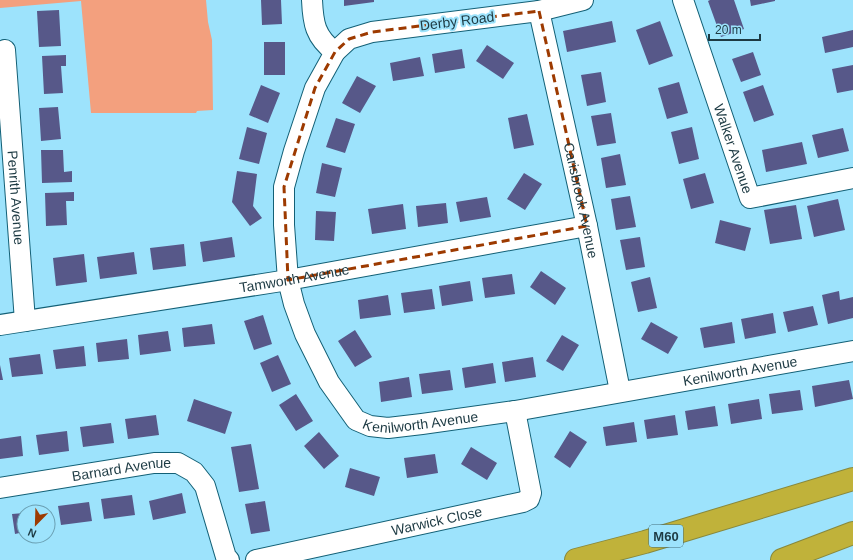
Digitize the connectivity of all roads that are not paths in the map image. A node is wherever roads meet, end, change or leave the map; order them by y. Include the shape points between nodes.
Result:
1 (312, 0) edge
2 (583, 0) edge
3 (683, 0) edge
4 (539, 11) junction
5 (5, 50) dead end
6 (335, 52) junction
7 (853, 178) edge
8 (587, 226) junction
9 (288, 280) junction
10 (25, 321) junction
11 (0, 325) edge
12 (853, 351) edge
13 (620, 391) junction
14 (515, 411) junction
15 (853, 464) edge
16 (853, 479) edge
17 (0, 488) edge
18 (755, 510) junction
19 (853, 533) edge
20 (853, 550) edge
21 (229, 560) edge
22 (256, 560) edge
23 (576, 560) edge
24 (782, 560) edge
25 (786, 560) edge

1 - 6 street via 315,26 321,40
2 - 4 street, Derby Road
3 - 7 street, Walker Avenue via 750,198
4 - 6 street, Derby Road via 372,32 349,39
4 - 8 street, Carisbrook Avenue
5 - 10 street, Penrith Avenue
6 - 9 street, Kenilworth Avenue via 315,88 284,187
8 - 9 street, Tamworth Avenue
8 - 13 street, Carisbrook Avenue
9 - 10 street, Tamworth Avenue
9 - 14 street, Kenilworth Avenue via 305,334 329,382 356,420 370,426 388,428
10 - 11 street, Tamworth Avenue
12 - 13 street, Kenilworth Avenue
13 - 14 street, Kenilworth Avenue
14 - 22 street, Warwick Close via 531,493 529,499
15 - 18 highway, M60
16 - 18 highway, M60
17 - 21 street, Barnard Avenue via 154,463 178,464 194,472 205,486
18 - 23 highway, M60
19 - 24 highway
20 - 25 highway

